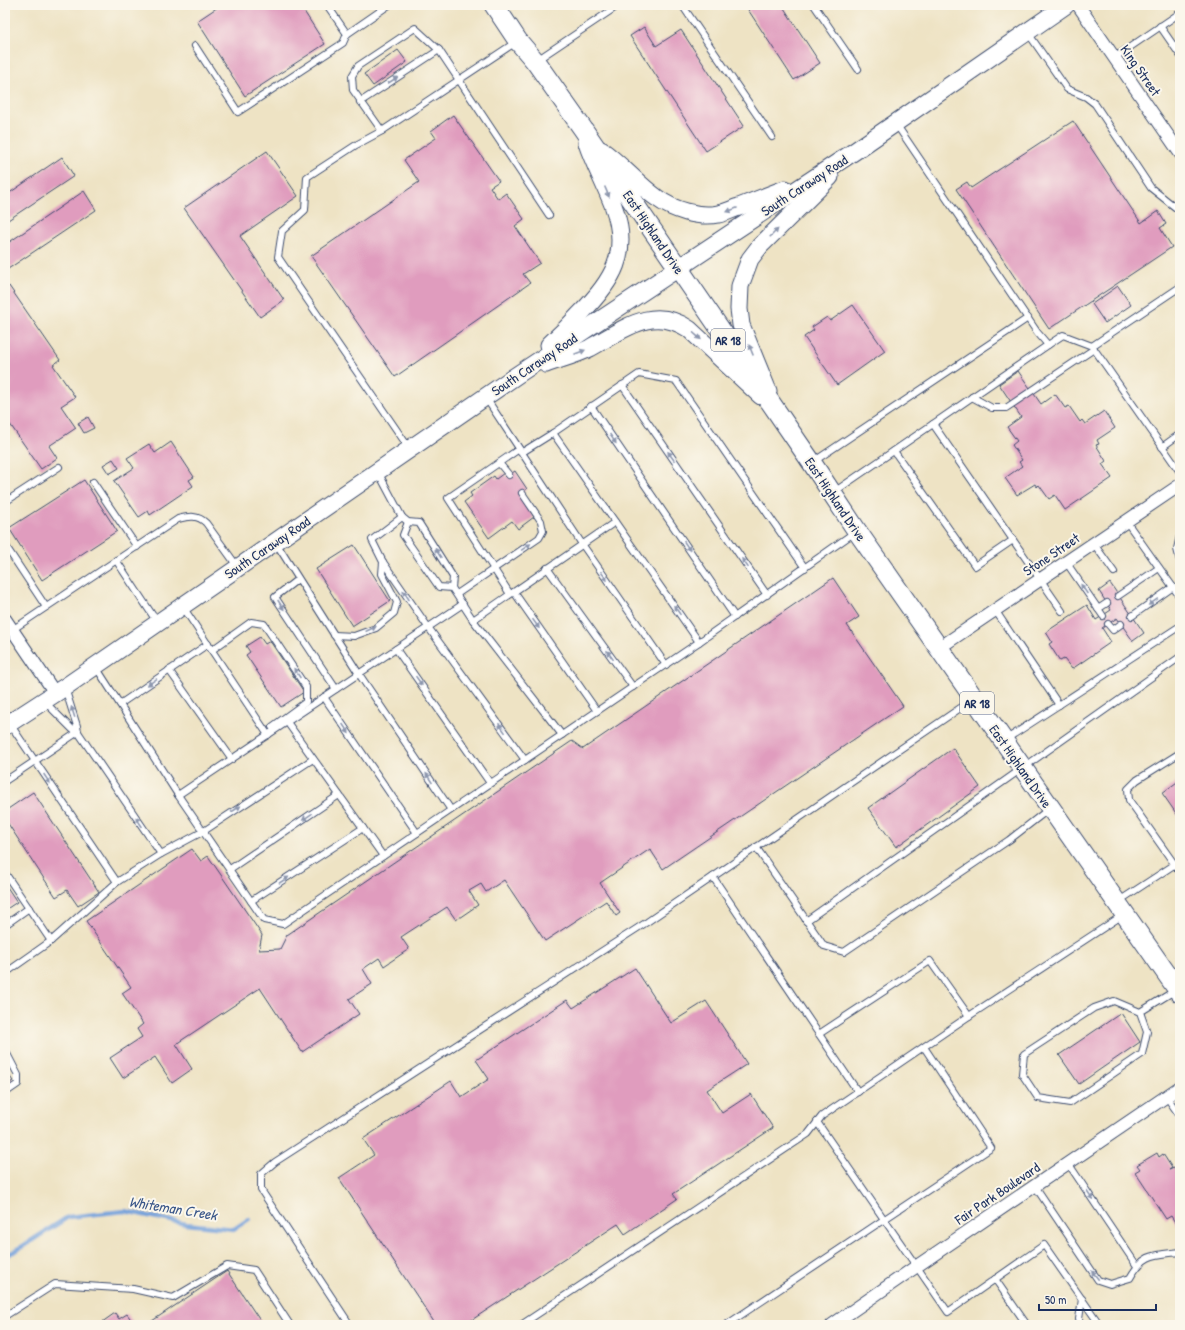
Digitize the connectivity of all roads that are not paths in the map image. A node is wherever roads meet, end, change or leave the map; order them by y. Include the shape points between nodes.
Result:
1 (327, 5) edge
2 (389, 5) edge
3 (494, 5) edge
4 (619, 5) edge
5 (682, 5) edge
6 (814, 5) edge
7 (1066, 5) edge
8 (1078, 5) edge
9 (1180, 12) edge
10 (1160, 26) junction
11 (1027, 32) junction
12 (347, 34) junction
13 (518, 41) junction
14 (194, 46) dead end
15 (439, 50) junction
16 (1180, 56) edge
17 (1114, 58) junction
18 (535, 61) junction
19 (858, 69) dead end
20 (459, 80) junction
21 (360, 102) junction
22 (896, 124) junction
23 (583, 129) junction
24 (382, 131) junction
25 (772, 137) dead end
26 (595, 146) junction
27 (855, 151) junction
28 (1180, 153) edge
29 (1180, 211) edge
30 (549, 215) dead end
31 (679, 268) junction
32 (1180, 287) edge
33 (1028, 318) junction
34 (1048, 345) junction
35 (1093, 348) junction
36 (517, 375) junction
37 (622, 385) junction
38 (485, 397) junction
39 (972, 397) junction
40 (592, 406) junction
41 (777, 412) junction
42 (933, 424) junction
43 (553, 433) junction
44 (1180, 434) edge
45 (1162, 446) junction
46 (410, 449) junction
47 (520, 451) junction
48 (894, 451) junction
49 (499, 463) junction
50 (812, 463) junction
51 (59, 467) dead end
52 (378, 471) junction
53 (1180, 472) edge
54 (509, 475) dead end
55 (93, 482) dead end
56 (1180, 485) edge
57 (522, 492) dead end
58 (832, 493) junction
59 (5, 502) edge
60 (402, 517) junction
61 (1126, 521) junction
62 (408, 522) junction
63 (616, 522) junction
64 (857, 531) junction
65 (1180, 536) edge
66 (1013, 540) junction
67 (275, 542) junction
68 (582, 544) junction
69 (1094, 544) junction
70 (5, 545) edge
71 (137, 547) junction
72 (116, 560) junction
73 (1180, 561) edge
74 (383, 562) junction
75 (1066, 562) junction
76 (238, 567) junction
77 (493, 568) junction
78 (547, 568) junction
79 (805, 568) junction
80 (1159, 568) junction
81 (1114, 572) dead end
82 (298, 579) junction
83 (1041, 579) junction
84 (452, 588) junction
85 (1173, 588) junction
86 (512, 593) junction
87 (457, 594) junction
88 (767, 595) junction
89 (1118, 596) dead end
90 (1180, 597) edge
91 (1107, 603) dead end
92 (463, 604) junction
93 (182, 606) junction
94 (46, 607) junction
95 (1098, 609) junction
96 (995, 610) junction
97 (1062, 611) dead end
98 (1103, 616) dead end
99 (1132, 616) dead end
100 (735, 617) junction
101 (5, 619) edge
102 (473, 620) junction
103 (158, 622) junction
104 (1108, 624) dead end
105 (1121, 624) dead end
106 (1180, 626) edge
107 (428, 628) junction
108 (12, 630) junction
109 (334, 635) junction
110 (699, 642) junction
111 (208, 644) junction
112 (939, 648) junction
113 (396, 649) junction
114 (212, 650) junction
115 (1180, 657) edge
116 (666, 665) junction
117 (95, 666) junction
118 (169, 670) junction
119 (358, 674) junction
120 (633, 687) junction
121 (336, 689) junction
122 (54, 694) junction
123 (324, 697) junction
124 (974, 698) junction
125 (120, 704) junction
126 (1059, 705) junction
127 (597, 711) junction
128 (287, 722) junction
129 (7, 724) edge
130 (78, 732) junction
131 (267, 733) junction
132 (562, 735) junction
133 (1004, 741) junction
134 (1180, 753) edge
135 (232, 759) junction
136 (313, 759) junction
137 (525, 760) junction
138 (35, 761) junction
139 (1023, 768) junction
140 (5, 781) edge
141 (490, 784) junction
142 (178, 795) junction
143 (339, 795) junction
144 (1050, 808) junction
145 (451, 810) junction
146 (363, 828) junction
147 (204, 830) junction
148 (417, 833) junction
149 (756, 847) junction
150 (161, 854) junction
151 (383, 856) junction
152 (1178, 863) edge
153 (230, 869) junction
154 (1180, 872) edge
155 (5, 873) edge
156 (713, 877) junction
157 (118, 882) junction
158 (251, 901) junction
159 (29, 908) junction
160 (1120, 908) junction
161 (806, 921) junction
162 (5, 926) edge
163 (51, 941) junction
164 (5, 971) edge
165 (1179, 991) edge
166 (1140, 1012) junction
167 (969, 1016) junction
168 (819, 1034) junction
169 (924, 1047) junction
170 (5, 1050) edge
171 (1180, 1087) edge
172 (858, 1092) junction
173 (5, 1093) edge
174 (1166, 1096) junction
175 (1180, 1116) edge
176 (817, 1122) junction
177 (1068, 1163) junction
178 (1035, 1186) junction
179 (884, 1219) junction
180 (1180, 1252) edge
181 (917, 1266) junction
182 (1137, 1266) junction
183 (995, 1279) junction
184 (1082, 1299) junction
185 (5, 1316) edge
186 (290, 1325) edge
187 (350, 1325) edge
188 (521, 1325) edge
189 (726, 1325) edge
190 (832, 1325) edge
191 (1028, 1325) edge
192 (1080, 1325) edge
193 (1100, 1325) edge

1 - 12 lane
2 - 12 lane
3 - 13 main road, East Highland Drive / AR 18
4 - 18 lane
5 - 25 lane
6 - 19 lane
7 - 11 main road, South Caraway Road
8 - 17 street, King Street
9 - 10 lane
10 - 16 lane
10 - 17 lane
11 - 22 main road, South Caraway Road
11 - 29 lane via 1067,89 1095,104 1151,188
12 - 14 lane via 342,43 238,112
13 - 18 main road, East Highland Drive / AR 18
13 - 20 lane
15 - 20 lane
21 -> 15 lane
15 - 21 lane via 415,28 358,66 352,76 353,90
17 - 28 street, King Street
18 - 23 main road, East Highland Drive / AR 18
20 - 24 lane
20 - 30 lane
21 - 24 lane
22 - 27 main road, South Caraway Road
22 - 33 lane
23 - 26 main road, East Highland Drive / AR 18
23 -> 36 main road via 618,222 620,241 616,265 612,276 594,300
24 - 46 lane via 307,177 305,210 282,231 278,257
27 -> 26 main road via 797,184 720,214 707,215 675,208 658,198
26 - 31 main road, East Highland Drive / AR 18
27 - 31 main road, South Caraway Road
41 -> 27 main road via 741,325 738,309 740,286 750,260 760,246
31 - 36 main road, South Caraway Road
31 - 41 main road, East Highland Drive / AR 18
32 - 35 lane
33 - 34 lane
33 - 50 lane
34 - 35 lane via 1063,335
34 - 39 lane
35 - 39 lane via 1006,408 992,408
35 - 45 lane
36 - 38 main road, South Caraway Road
36 -> 41 main road via 588,349 643,320 654,318 681,324 689,329
37 - 40 lane
37 - 79 lane via 639,374 676,381
88 -> 37 lane
38 - 46 main road, South Caraway Road
38 - 47 lane
39 - 42 lane
40 - 43 lane
40 -> 100 lane
41 - 50 main road, East Highland Drive / AR 18
42 - 48 lane
42 - 66 lane
43 - 47 lane
43 - 63 lane
44 - 45 lane
45 - 53 lane
46 - 52 main road, South Caraway Road
47 - 49 lane
47 - 68 lane
48 - 58 lane
48 - 66 lane via 975,566
49 - 54 lane
49 - 77 lane via 448,498
50 - 58 main road, East Highland Drive / AR 18
51 - 59 lane
52 - 60 lane
52 - 67 main road, South Caraway Road
55 - 71 lane
56 - 61 street, Stone Street
77 -> 57 lane via 539,538 543,531 541,522
58 - 64 main road, East Highland Drive / AR 18
60 - 62 lane
60 - 74 lane via 372,540
61 - 69 street, Stone Street
61 - 80 lane
84 -> 62 lane via 453,577 419,523
62 - 84 lane via 403,535 439,587
63 - 68 lane
110 -> 63 lane
64 - 79 lane
64 - 112 main road, East Highland Drive / AR 18
65 - 73 lane via 1177,549
66 - 83 lane
67 - 76 main road, South Caraway Road
67 - 82 lane
68 - 78 lane
68 -> 116 lane
69 - 75 street, Stone Street
69 - 81 lane
70 - 94 lane
71 - 72 lane
71 - 76 lane via 178,519 195,516 206,523
72 - 94 lane
72 - 103 lane
107 -> 74 lane
109 -> 74 lane via 354,636 376,628 394,613 397,602 382,574
75 - 83 street, Stone Street
95 -> 75 lane
76 - 93 main road, South Caraway Road
77 - 86 lane
77 - 87 lane
78 - 86 lane
120 -> 78 lane
79 - 88 lane
80 - 85 lane
80 - 89 lane
82 - 109 lane
82 -> 121 lane via 275,597
83 - 96 street, Stone Street
83 - 97 lane
84 - 87 lane
85 - 90 lane
85 -> 99 lane
86 - 102 lane
86 -> 127 lane
87 - 92 lane
88 - 100 lane
91 - 95 lane
92 - 102 lane
92 - 107 lane
93 - 103 main road, South Caraway Road
93 - 111 lane
94 - 108 lane
95 - 98 lane
96 - 112 street, Stone Street
96 - 126 lane
100 - 110 lane
101 - 108 street
102 - 132 lane
103 - 117 main road, South Caraway Road
104 - 105 lane via 1113,630
106 - 126 lane
107 - 113 lane
137 -> 107 lane
108 - 122 street
109 - 119 lane
110 - 116 lane
111 - 114 lane
111 - 118 lane
112 - 124 main road, East Highland Drive / AR 18
113 - 119 lane
113 -> 141 lane
114 - 131 lane
131 -> 114 lane via 306,702 306,687 264,624 251,622
115 - 139 lane
116 - 120 lane
117 - 122 main road, South Caraway Road
117 - 125 lane
118 -> 125 lane
118 - 135 lane
119 - 121 lane
145 -> 119 lane
120 - 127 lane
121 - 123 lane
122 - 129 main road, South Caraway Road
130 -> 122 lane via 77,726
122 - 130 lane via 72,729
123 - 128 lane
123 -> 148 lane
124 - 133 main road, East Highland Drive / AR 18
124 - 149 lane
125 - 142 lane
126 - 133 lane
127 - 132 lane
128 - 131 lane
128 - 136 lane
129 - 138 lane
130 - 138 lane
150 -> 130 lane
131 - 135 lane
132 - 137 lane
133 - 139 main road, East Highland Drive / AR 18
134 - 152 lane via 1137,780 1128,789 1129,800
135 - 142 lane
136 - 143 lane
147 -> 136 lane
137 - 141 lane
138 - 140 lane
138 -> 157 lane
139 - 144 main road, East Highland Drive / AR 18
139 - 161 lane
141 - 145 lane
142 - 147 lane
143 - 146 lane
143 -> 153 lane
144 - 160 main road, East Highland Drive / AR 18
144 - 161 lane via 1009,840 844,952 824,946
145 - 148 lane
146 - 151 lane
158 -> 146 lane
147 - 150 lane
147 - 153 lane
148 - 151 lane
149 - 156 lane
149 - 161 lane
150 - 157 lane
151 - 158 lane via 283,924 264,920
152 - 154 lane
152 - 160 lane
153 - 158 lane
155 - 159 lane
156 - 168 lane
156 - 187 lane via 275,1162 261,1174 261,1190
157 - 163 lane
159 - 162 lane
159 - 163 lane
160 - 165 main road, East Highland Drive / AR 18
160 - 167 lane
163 - 164 lane
165 - 166 lane
166 - 166 lane via 1114,1001 1094,1008 1024,1054 1022,1074 1038,1098 1070,1102 1142,1054 1147,1032
167 - 168 lane via 930,960
167 - 169 lane
168 - 172 lane
169 - 172 lane
169 - 179 lane via 991,1148
170 - 173 lane via 18,1075 18,1084
171 - 174 street, Fair Park Boulevard
172 - 176 lane
174 - 175 lane
174 - 177 street, Fair Park Boulevard
176 - 179 lane
176 - 188 lane via 808,1134
177 - 178 street, Fair Park Boulevard
177 -> 182 lane
178 - 181 street, Fair Park Boulevard
182 -> 178 lane via 1130,1278 1110,1284 1098,1280
179 - 181 lane
179 - 189 lane
180 - 182 lane via 1152,1255
181 - 183 lane via 948,1312
181 - 190 street, Fair Park Boulevard
183 - 184 lane via 1044,1245
183 - 191 lane
184 - 192 lane via 1078,1319
184 - 193 lane
185 - 186 lane via 55,1284 133,1289 174,1298 228,1266 254,1270

